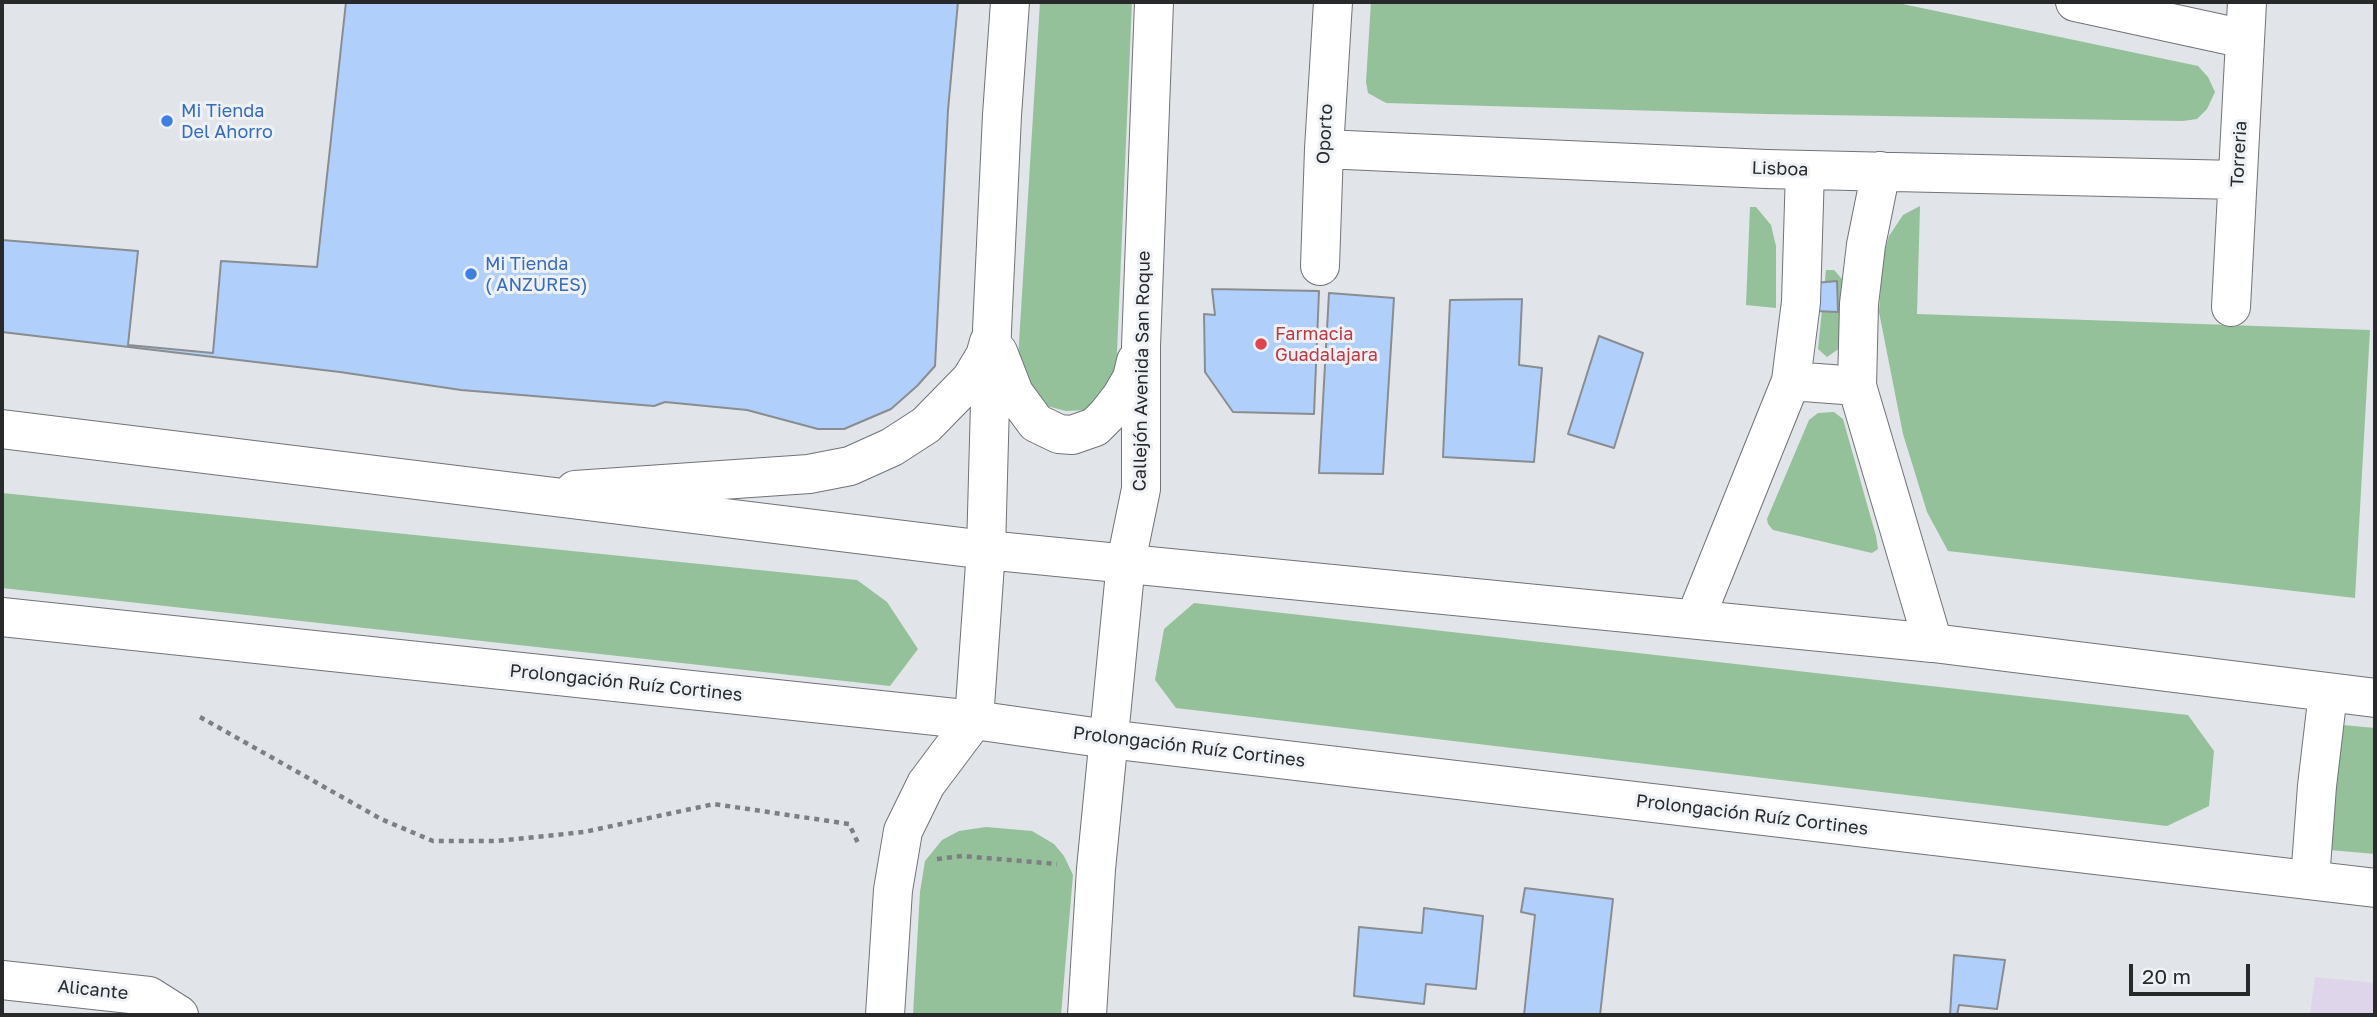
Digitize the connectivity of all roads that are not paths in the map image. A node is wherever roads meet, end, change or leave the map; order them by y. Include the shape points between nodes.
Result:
1 (1010, 2) edge
2 (1154, 2) edge
3 (1333, 2) edge
4 (2075, 2) edge
5 (2246, 20) edge
6 (1324, 149) junction
7 (1805, 170) junction
8 (1881, 171) junction
9 (2237, 180) junction
10 (1321, 266) dead end
11 (2231, 307) dead end
12 (992, 330) junction
13 (1141, 346) junction
14 (1791, 381) junction
15 (1857, 386) junction
16 (2, 429) edge
17 (532, 494) junction
18 (986, 550) junction
19 (1126, 562) junction
20 (2, 617) edge
21 (1695, 620) junction
22 (1933, 643) junction
23 (2328, 693) junction
24 (2375, 698) edge
25 (974, 720) junction
26 (1108, 739) junction
27 (2310, 880) junction
28 (2375, 888) edge
29 (2, 979) edge
30 (179, 1015) edge
31 (885, 1015) edge
32 (1087, 1015) edge

1 - 12 street
2 - 13 street, Callejón Avenida San Roque
3 - 6 street, Oporto
4 - 5 street
5 - 9 street, Torreria
6 - 7 street, Lisboa
6 - 10 street, Oporto
7 - 8 street, Lisboa
7 - 14 street via 1801,302
8 - 9 street, Lisboa
8 - 15 street via 1858,304
9 - 11 street, Torreria
12 - 13 street via 1002,366 1024,410 1042,428 1072,435 1095,427 1114,406 1132,378
12 - 17 street via 985,356 948,405 918,431 850,466 808,474
12 - 18 street
13 - 19 street, Callejón Avenida San Roque via 1141,489
14 - 15 street
14 - 21 street
15 - 22 street
16 - 17 street
17 - 18 street
18 - 19 street
18 - 25 street
19 - 21 street
19 - 26 street, Callejón Avenida San Roque
20 - 25 street, Prolongación Ruíz Cortines
21 - 22 street
22 - 23 street
23 - 24 street
23 - 27 street
25 - 26 street, Prolongación Ruíz Cortines
25 - 31 street via 926,784 903,831 892,890
26 - 27 street, Prolongación Ruíz Cortines
26 - 32 street, Callejón Avenida San Roque
27 - 28 street, Prolongación Ruíz Cortines
29 - 30 street, Alicante via 149,996

